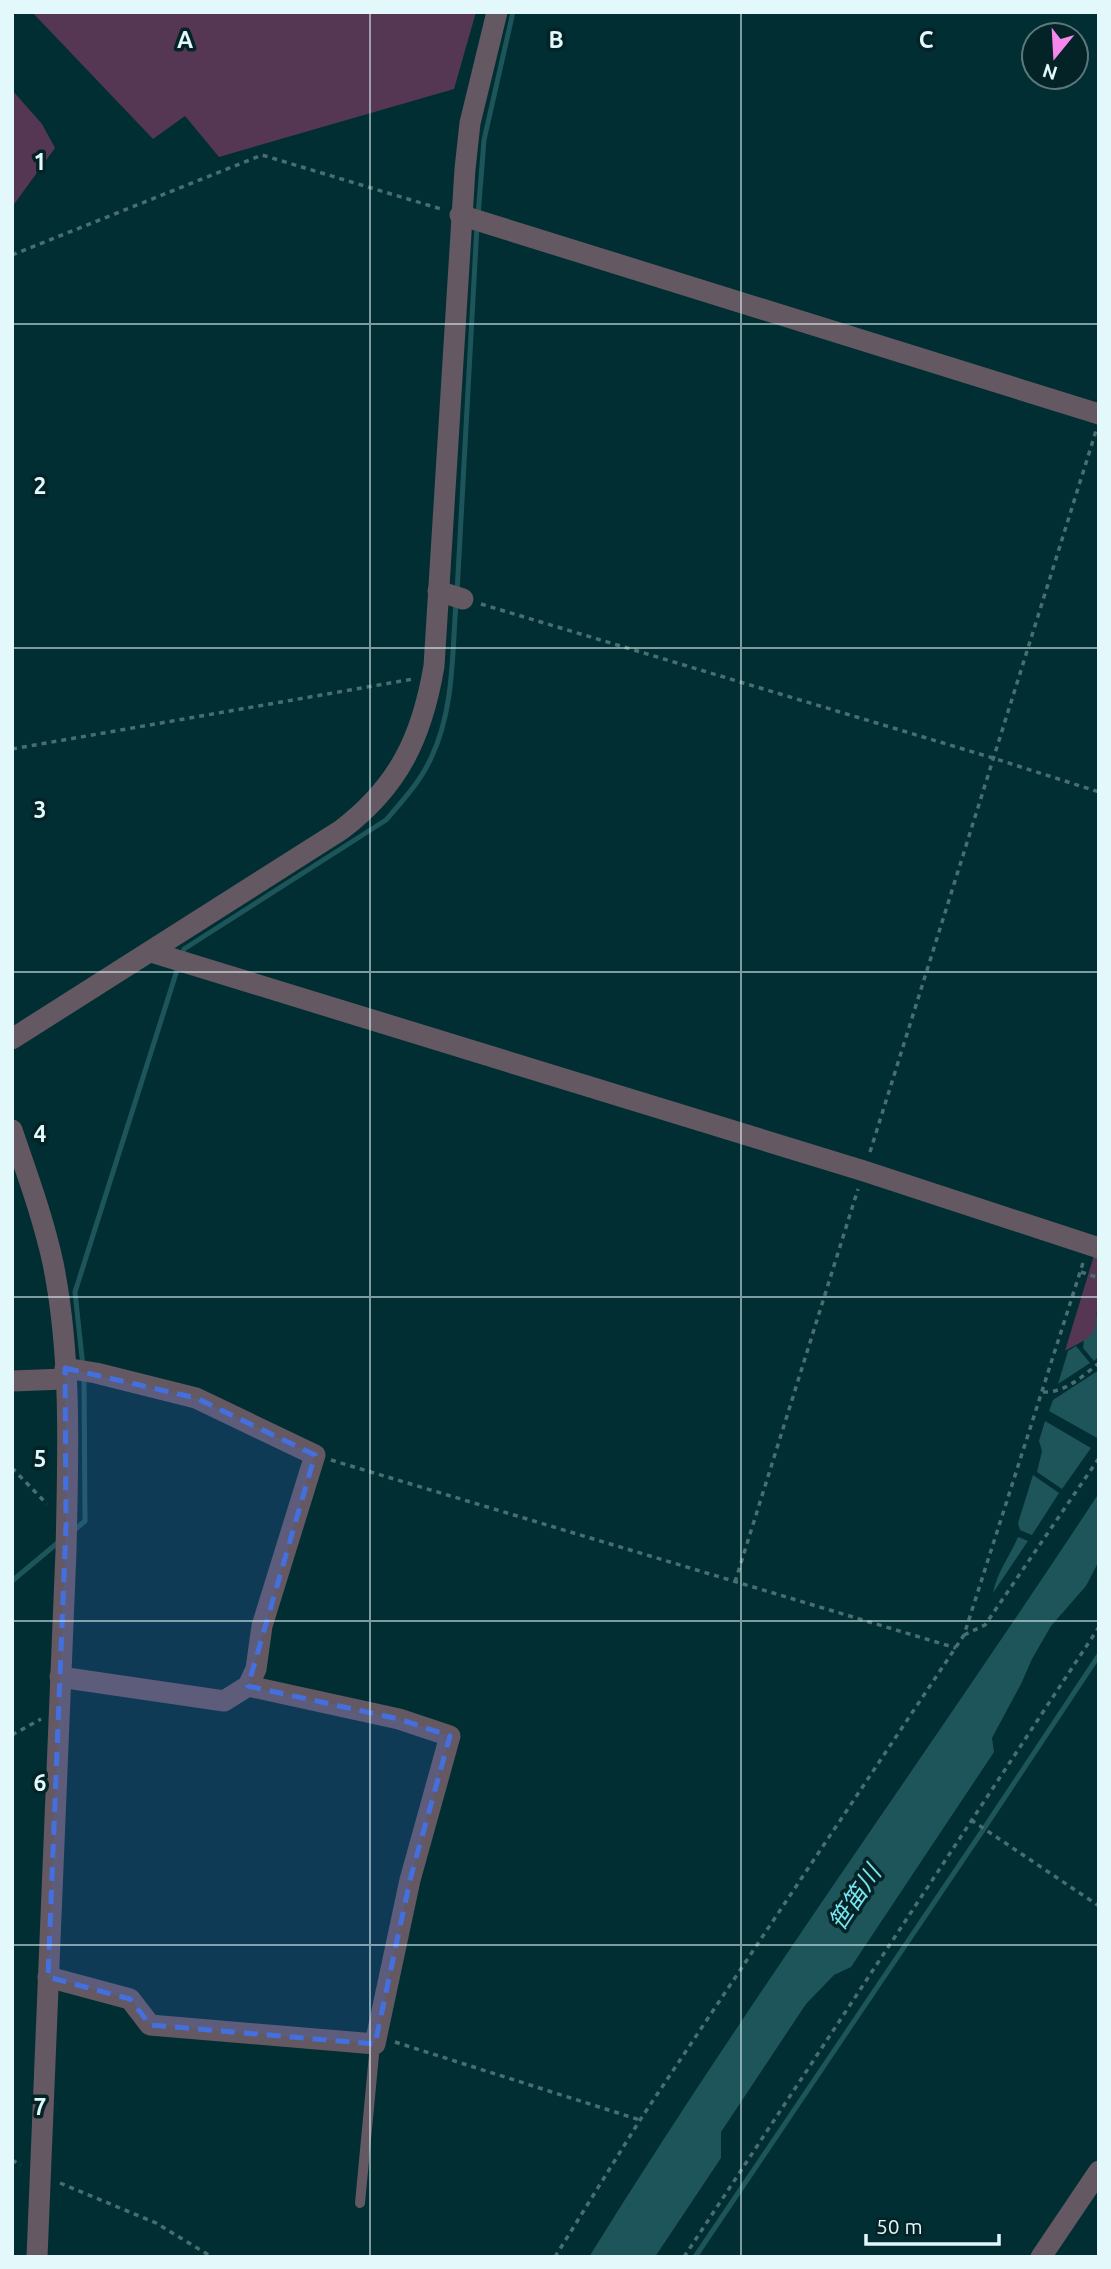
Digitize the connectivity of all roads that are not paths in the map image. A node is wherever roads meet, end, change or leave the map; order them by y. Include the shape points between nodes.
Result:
1 (497, 12) edge
2 (472, 219) junction
3 (1099, 414) edge
4 (170, 958) junction
5 (12, 1039) edge
6 (12, 1130) edge
7 (1094, 1246) edge
8 (76, 1372) junction
9 (12, 1381) edge
10 (60, 1677) junction
11 (248, 1686) junction
12 (48, 1977) junction
13 (375, 2044) junction
14 (1099, 2171) edge
15 (360, 2203) dead end
16 (37, 2257) edge
17 (1041, 2257) edge

1 - 2 street via 470,123
2 - 3 street
2 - 4 street via 451,595 413,745 370,805
4 - 5 street
4 - 7 street
6 - 8 street via 47,1237
8 - 9 street
8 - 10 street via 68,1443
8 - 11 street via 196,1398 315,1455 261,1626 257,1670
10 - 11 street via 224,1701
10 - 12 street
11 - 13 street via 399,1719 450,1736 410,1880
12 - 13 street via 130,1999 150,2025
12 - 16 street
13 - 15 lane
14 - 17 street

